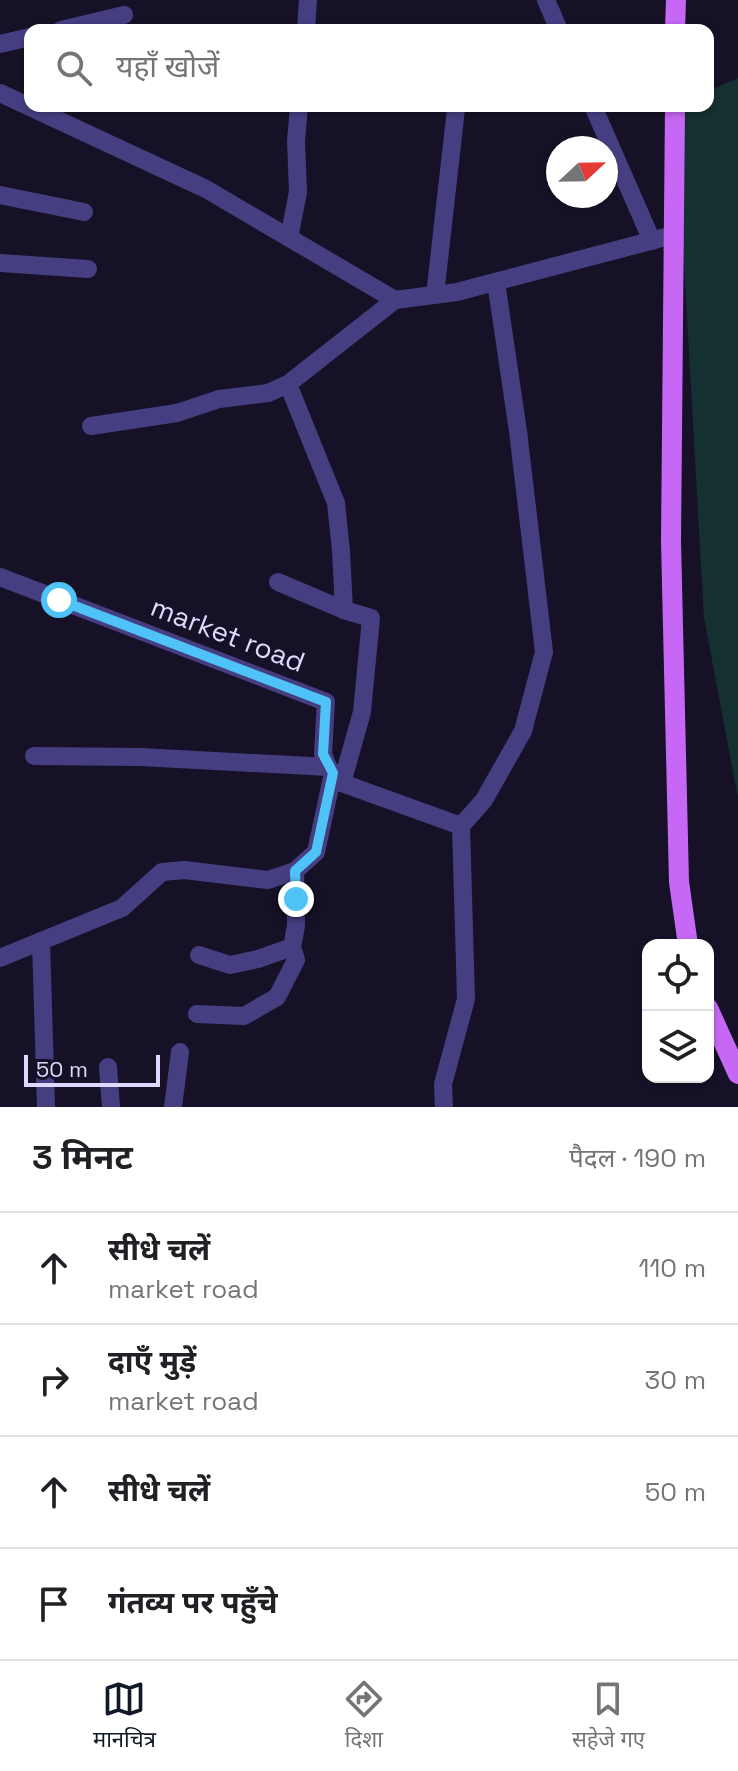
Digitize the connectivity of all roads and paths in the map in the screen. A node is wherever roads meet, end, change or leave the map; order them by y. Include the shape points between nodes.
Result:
1 (308, 0) edge
2 (546, 0) edge
3 (676, 0) edge
4 (124, 15) dead end
5 (86, 24) edge
6 (306, 24) edge
7 (556, 24) edge
8 (675, 24) edge
9 (24, 38) edge
10 (0, 44) edge
11 (0, 93) edge
12 (24, 104) edge
13 (41, 112) edge
14 (298, 112) edge
15 (456, 112) edge
16 (596, 112) edge
17 (675, 112) edge
18 (0, 195) edge
19 (84, 212) dead end
20 (673, 235) junction
21 (289, 238) junction
22 (652, 241) junction
23 (0, 263) edge
24 (88, 269) dead end
25 (496, 282) junction
26 (435, 295) junction
27 (395, 300) junction
28 (288, 384) junction
29 (91, 426) dead end
30 (0, 577) edge
31 (278, 582) dead end
32 (344, 610) junction
33 (34, 756) dead end
34 (334, 775) junction
35 (461, 826) junction
36 (295, 871) junction
37 (687, 939) edge
38 (41, 941) junction
39 (292, 947) junction
40 (199, 955) dead end
41 (0, 958) edge
42 (709, 1011) edge
43 (197, 1014) dead end
44 (180, 1052) dead end
45 (108, 1067) dead end
46 (738, 1074) edge
47 (46, 1107) edge
48 (111, 1107) edge
49 (173, 1107) edge
50 (444, 1107) edge

1 - 6 street
2 - 7 street
3 - 8 main road
4 - 5 street
9 - 10 street
11 - 12 street
13 - 21 street via 206,189
14 - 21 street via 298,192
15 - 26 street
16 - 22 street
17 - 20 main road
18 - 19 street
20 - 22 street
20 - 37 main road via 671,541 679,882
21 - 27 street
22 - 25 street
23 - 24 street
25 - 26 street
25 - 35 street via 544,652 523,731 484,800
26 - 27 street
27 - 28 street
28 - 29 street via 177,413
28 - 32 street via 336,503
30 - 34 street, market road via 326,702 323,754
31 - 32 street
32 - 34 street via 371,618 362,712
33 - 34 street via 141,757
34 - 35 street
34 - 36 street via 316,852
35 - 50 street via 466,999 443,1084
36 - 38 street via 268,880 162,872 122,908
36 - 39 street
38 - 41 street
38 - 47 street
39 - 40 street via 230,965
39 - 43 street via 296,960 277,997 244,1016
42 - 46 main road
44 - 49 street
45 - 48 street

